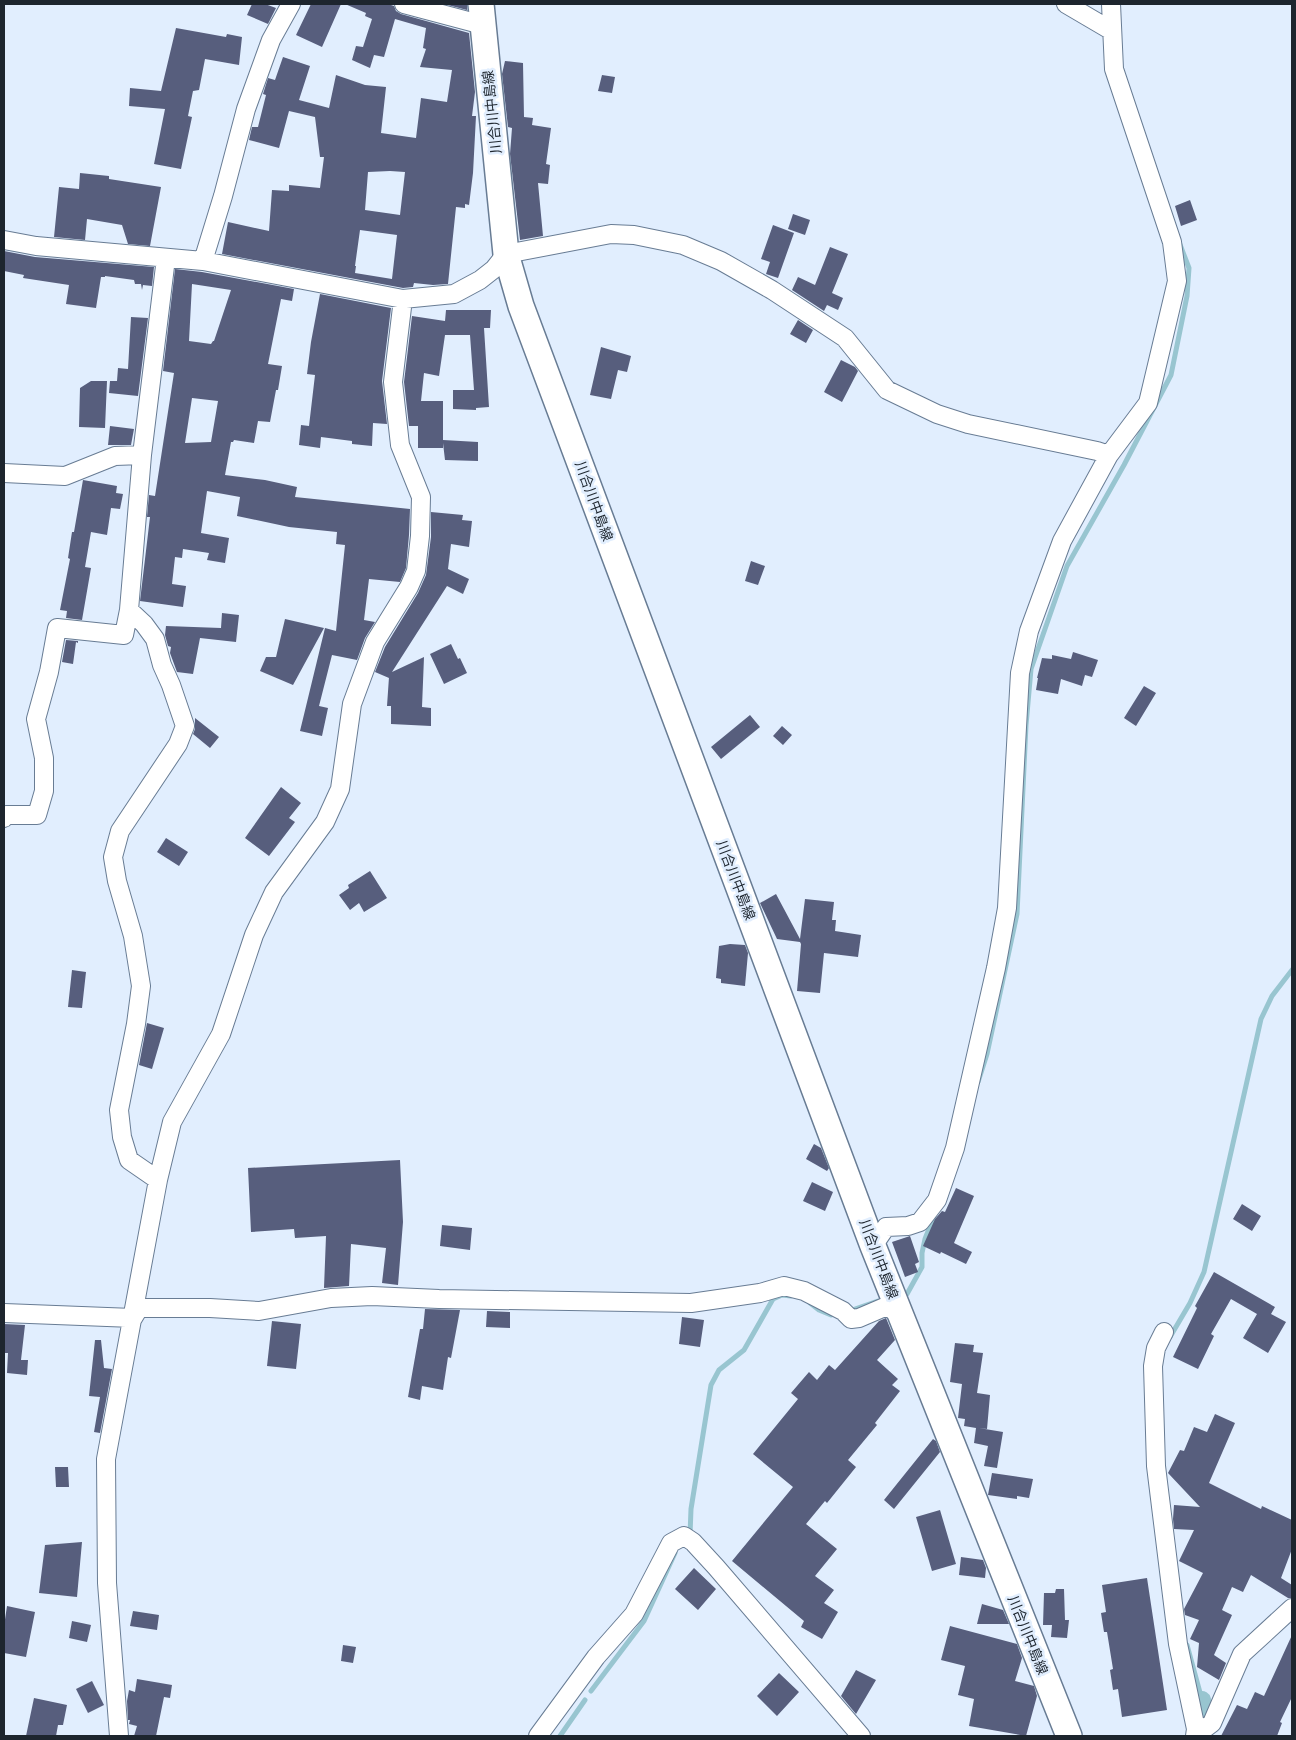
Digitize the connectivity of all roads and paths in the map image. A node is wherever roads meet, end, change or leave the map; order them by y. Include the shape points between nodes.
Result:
1 (291, 4) edge
2 (404, 4) edge
3 (1066, 4) edge
4 (1111, 4) edge
5 (482, 14) edge
6 (1112, 32) junction
7 (4, 240) edge
8 (506, 254) junction
9 (166, 258) junction
10 (203, 261) junction
11 (403, 299) junction
12 (142, 455) junction
13 (1109, 455) junction
14 (4, 472) edge
15 (129, 610) junction
16 (4, 818) edge
17 (158, 1180) junction
18 (873, 1246) junction
19 (4, 1313) edge
20 (901, 1316) junction
21 (133, 1318) junction
22 (1164, 1332) dead end
23 (1292, 1608) edge
24 (1195, 1733) edge
25 (119, 1736) edge
26 (538, 1736) edge
27 (861, 1736) edge
28 (1069, 1736) edge

1 - 10 street via 271,40 246,109
2 - 5 street
3 - 6 street
4 - 6 street
5 - 8 main road, 川合川中島線
6 - 13 street via 1114,69 1172,242 1177,281 1148,403
7 - 9 street
8 - 11 street via 480,280 454,294
8 - 13 street via 611,234 683,245 772,290 845,338 887,390 968,424
8 - 18 main road, 川合川中島線 via 521,306
9 - 10 street
9 - 12 street
10 - 11 street
11 - 17 street via 392,382 400,445 422,496 416,572 374,642 352,704 340,789 325,822 274,892 254,935 221,1034 172,1122
12 - 14 street via 115,456 65,476
12 - 15 street
13 - 18 street via 1062,541 1028,631 1020,673 1007,908 955,1148 937,1200 920,1222 886,1227
15 - 16 street via 124,635 57,628 36,719 44,758 44,791 38,815 6,815
15 - 17 street via 155,639 185,726 178,744 120,832 113,857 133,936 141,986 119,1110 122,1137 129,1160
17 - 21 street
18 - 20 main road, 川合川中島線
19 - 21 street
20 - 21 street via 887,1306 851,1320 843,1311 804,1291 784,1286 760,1293 692,1303 372,1296 331,1298 259,1311 139,1308
20 - 28 main road, 川合川中島線
21 - 25 street via 106,1459 107,1583
22 - 24 street via 1156,1348 1153,1366 1156,1466 1178,1644
23 - 24 street via 1242,1654 1212,1724
26 - 27 street via 596,1657 634,1614 671,1543 684,1536

